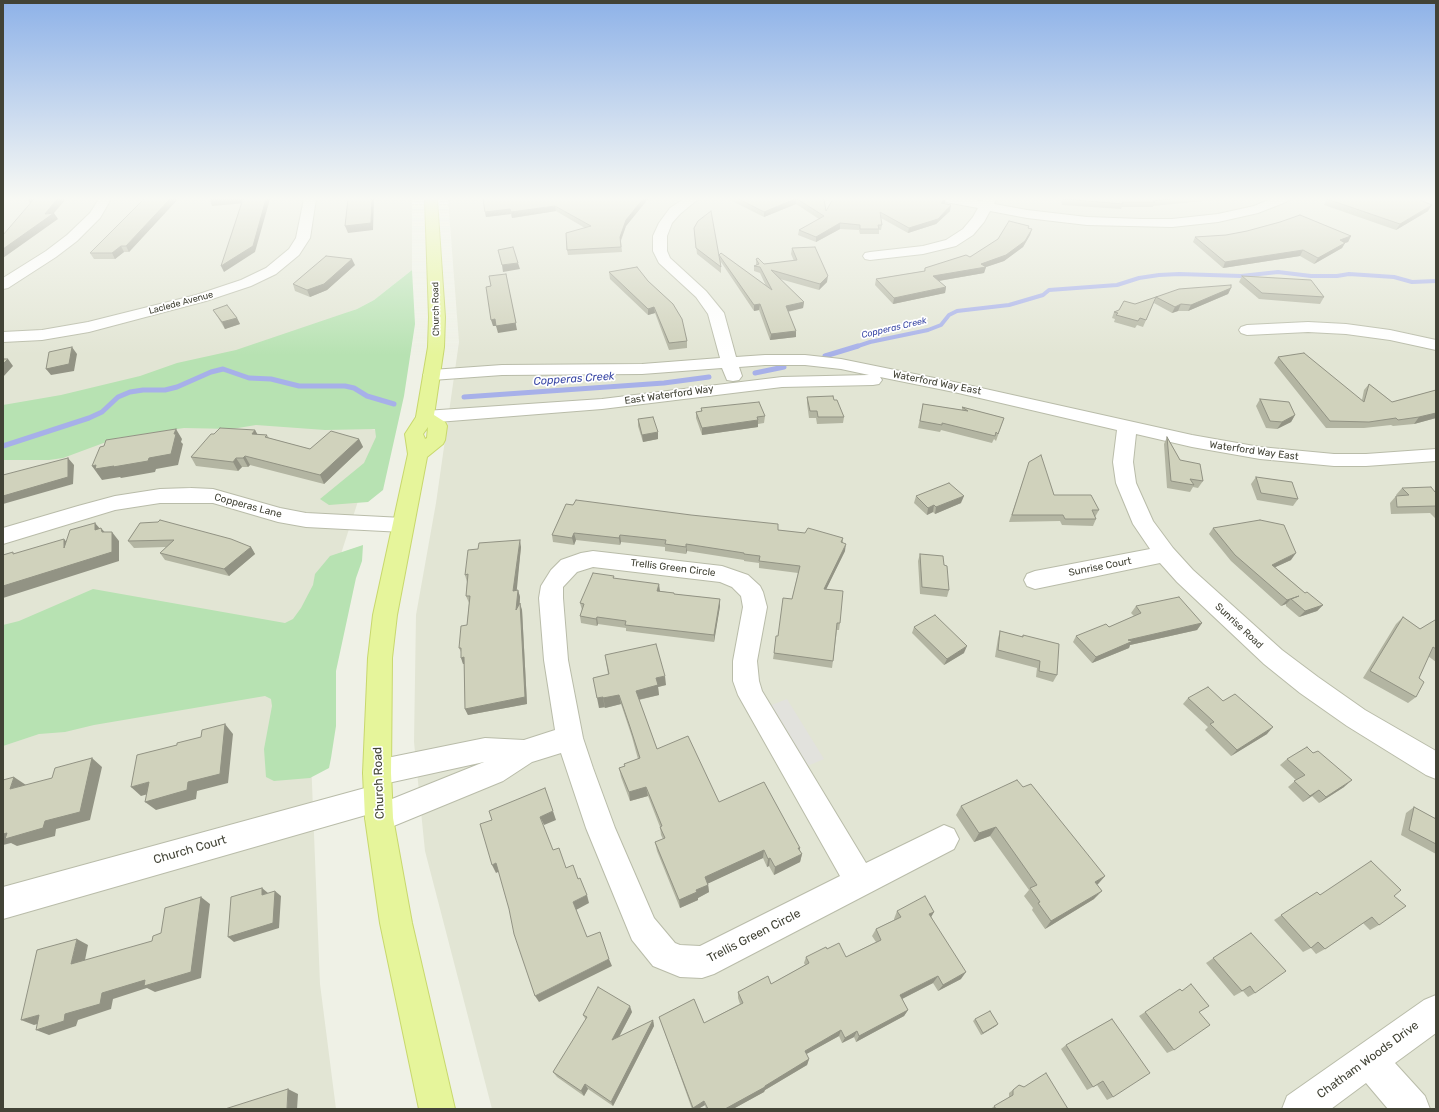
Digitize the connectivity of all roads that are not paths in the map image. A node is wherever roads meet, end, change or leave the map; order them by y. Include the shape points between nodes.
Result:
1 (55, 251) edge
2 (295, 251) edge
3 (434, 251) edge
4 (660, 251) edge
5 (915, 251) edge
6 (870, 256) dead end
7 (3, 285) edge
8 (1247, 330) dead end
9 (3, 337) edge
10 (1436, 345) edge
11 (730, 363) junction
12 (432, 374) junction
13 (912, 379) junction
14 (736, 387) junction
15 (425, 417) junction
16 (1127, 426) junction
17 (1436, 455) edge
18 (403, 525) junction
19 (3, 536) edge
20 (1165, 554) junction
21 (1035, 580) dead end
22 (570, 738) junction
23 (524, 752) junction
24 (1436, 766) edge
25 (378, 796) junction
26 (944, 839) dead end
27 (860, 882) junction
28 (3, 903) edge
29 (1436, 1012) edge
30 (1369, 1060) junction
31 (436, 1109) edge
32 (1300, 1109) edge
33 (1412, 1109) edge

1 - 7 street
2 - 9 street, Laclede Avenue via 271,271 246,283 201,298 89,326 42,335
3 - 12 main road, Church Road via 437,317
4 - 11 street via 664,260 701,294 716,313
5 - 6 street
8 - 10 street via 1308,327 1346,329
11 - 12 street, Waterford Way East
11 - 13 street, Waterford Way East via 779,359 812,361 841,364
11 - 14 street
12 - 15 main road, Church Road
13 - 14 street, East Waterford Way via 814,381
13 - 16 street, Waterford Way East via 990,394
14 - 15 street, East Waterford Way via 602,404
15 - 18 main road, Church Road via 438,426 436,440 418,454
16 - 17 street, Waterford Way East via 1288,457 1366,460
16 - 20 street, Sunrise Road via 1123,462 1126,483 1144,524
18 - 19 street, Copperas Lane via 306,520 278,515 213,496 160,496 115,503
18 - 25 main road, Church Road via 385,615 380,658
20 - 21 street, Sunrise Court
20 - 24 street, Sunrise Road via 1185,576 1297,676 1356,718
22 - 23 street
22 - 27 street, Trellis Green Circle via 601,828 643,929 664,955 680,961 702,962
22 - 27 street, Trellis Green Circle via 556,660 551,598 552,586 569,566 593,559 722,574 740,582 752,592 755,607 745,661 746,681
23 - 25 street via 493,772
23 - 25 street via 485,750
25 - 28 street, Church Court
25 - 31 main road, Church Road via 396,923
26 - 27 street, Trellis Green Circle
29 - 30 street, Chatham Woods Drive
30 - 32 street, Chatham Woods Drive
30 - 33 street

